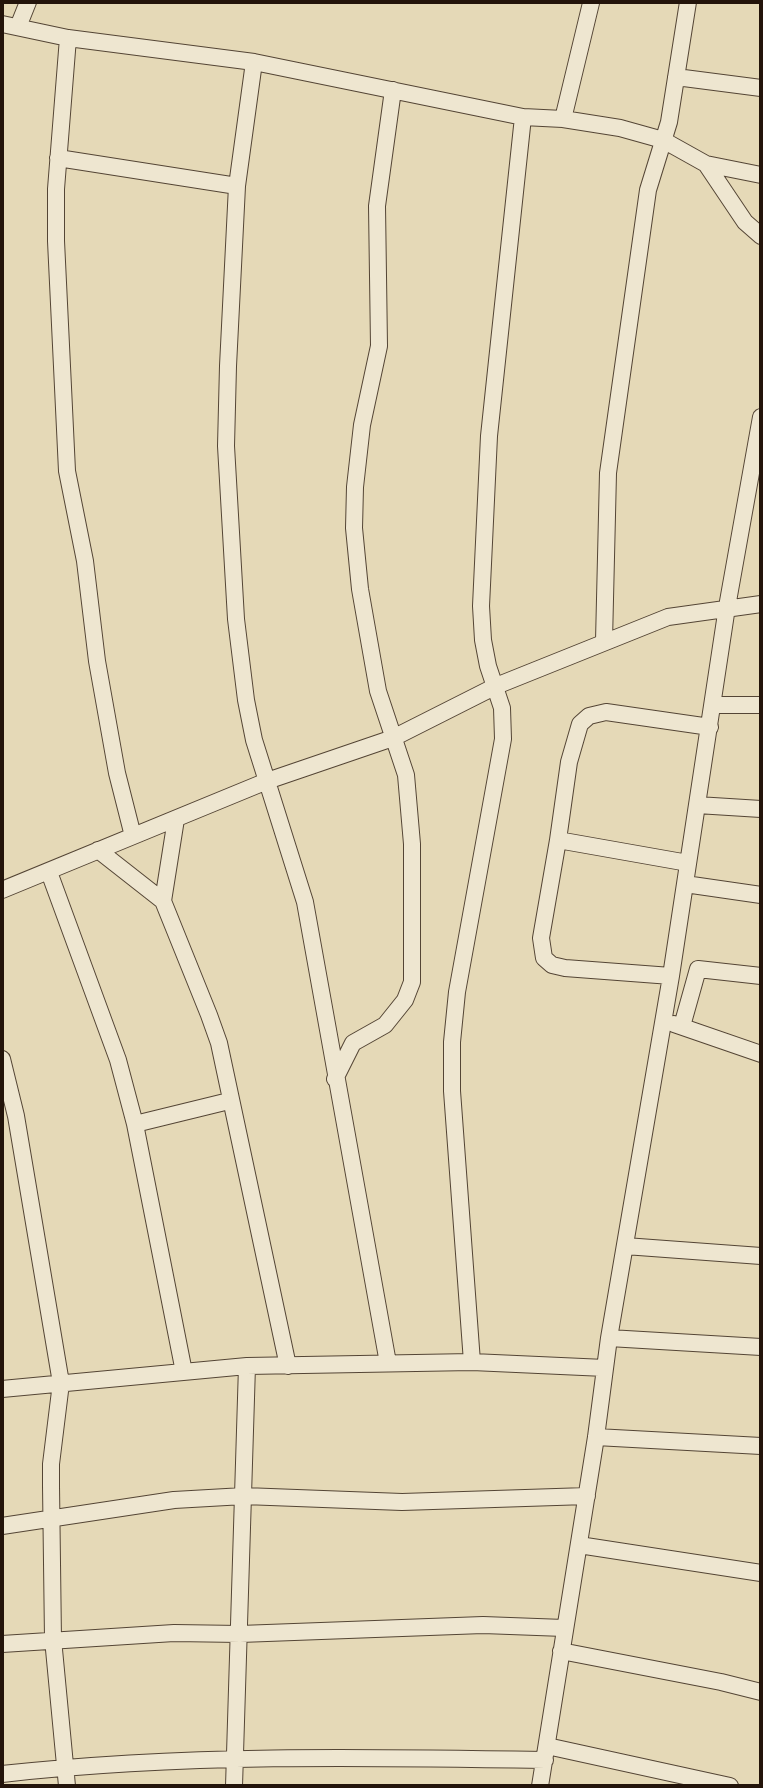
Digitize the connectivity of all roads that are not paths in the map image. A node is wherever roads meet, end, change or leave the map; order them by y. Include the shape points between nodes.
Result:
1 (28, 2) edge
2 (688, 2) edge
3 (590, 4) dead end
4 (10, 25) edge
5 (68, 38) junction
6 (254, 62) junction
7 (676, 77) junction
8 (761, 88) edge
9 (393, 90) junction
10 (523, 117) junction
11 (563, 119) junction
12 (663, 140) junction
13 (58, 158) junction
14 (706, 164) junction
15 (761, 175) edge
16 (236, 186) junction
17 (761, 236) edge
18 (761, 417) edge
19 (756, 470) edge
20 (761, 604) edge
21 (727, 607) junction
22 (604, 641) junction
23 (496, 686) junction
24 (713, 705) junction
25 (761, 705) edge
26 (710, 727) junction
27 (393, 738) junction
28 (267, 781) junction
29 (697, 805) junction
30 (761, 809) edge
31 (176, 819) junction
32 (133, 836) junction
33 (558, 840) junction
34 (98, 850) junction
35 (688, 863) junction
36 (49, 872) junction
37 (685, 884) junction
38 (2, 890) edge
39 (756, 894) edge
40 (163, 901) junction
41 (761, 909) edge
42 (671, 976) junction
43 (761, 976) edge
44 (662, 1020) junction
45 (682, 1026) junction
46 (761, 1054) edge
47 (2, 1059) edge
48 (335, 1079) junction
49 (229, 1101) junction
50 (135, 1124) junction
51 (625, 1246) junction
52 (761, 1256) edge
53 (609, 1338) junction
54 (761, 1347) edge
55 (472, 1362) junction
56 (388, 1363) junction
57 (247, 1366) junction
58 (288, 1366) junction
59 (605, 1367) junction
60 (184, 1372) junction
61 (61, 1382) junction
62 (2, 1389) edge
63 (596, 1437) junction
64 (761, 1446) edge
65 (244, 1496) junction
66 (587, 1496) junction
67 (52, 1518) junction
68 (2, 1526) edge
69 (579, 1545) junction
70 (761, 1573) edge
71 (564, 1628) junction
72 (240, 1634) junction
73 (53, 1639) junction
74 (2, 1644) edge
75 (561, 1651) junction
76 (761, 1692) edge
77 (546, 1753) junction
78 (235, 1759) junction
79 (66, 1767) junction
80 (2, 1774) edge
81 (67, 1786) edge
82 (234, 1786) edge
83 (540, 1786) edge
84 (730, 1786) edge

1 - 4 street
2 - 7 street
3 - 11 street
4 - 5 street
5 - 6 street
5 - 13 street
6 - 9 street
6 - 16 street
7 - 8 street
7 - 12 street
9 - 10 street
9 - 27 street via 376,206 379,346 362,425 354,528 369,646
10 - 11 street
10 - 23 street via 489,436 481,607 483,640
11 - 12 street
12 - 14 street
12 - 22 street via 639,243 608,473
13 - 16 street
13 - 32 street via 57,279 67,471 117,773
14 - 15 street
14 - 17 street via 745,222
16 - 28 street via 226,446 230,535 246,700
18 - 19 street
19 - 21 street
20 - 21 street
21 - 22 street via 668,617
21 - 24 street
22 - 23 street
23 - 27 street
23 - 55 street via 503,739 452,1042
24 - 25 street
24 - 26 street
26 - 29 street
26 - 33 street via 617,712 584,719 569,762
27 - 28 street
27 - 48 street via 406,775 412,844 412,982 385,1026 353,1043
28 - 31 street
28 - 48 street via 305,902
29 - 30 street
29 - 35 street
31 - 32 street
31 - 40 street
32 - 34 street
33 - 35 street
33 - 42 street via 541,938 544,958 565,968
34 - 36 street
34 - 40 street
35 - 37 street
36 - 38 street
36 - 50 street via 118,1060
37 - 39 street
37 - 42 street
39 - 41 street
40 - 49 street via 219,1043
42 - 44 street
43 - 45 street via 698,969
44 - 45 street
44 - 51 street
45 - 46 street
47 - 61 street via 16,1116
48 - 56 street
49 - 50 street
49 - 58 street
50 - 60 street
51 - 52 street
51 - 53 street
53 - 54 street
53 - 59 street
55 - 56 street
55 - 59 street
56 - 58 street
57 - 58 street
57 - 60 street
57 - 65 street
59 - 63 street
60 - 61 street
61 - 62 street
61 - 67 street via 51,1464
63 - 64 street
63 - 66 street
65 - 66 street via 402,1502
65 - 67 street via 174,1500
65 - 72 street
66 - 69 street
67 - 68 street
67 - 73 street
69 - 70 street
69 - 71 street
71 - 72 street via 483,1625
71 - 75 street
72 - 73 street
72 - 78 street
73 - 74 street
73 - 79 street
75 - 76 street
75 - 77 street
77 - 78 street
77 - 83 street
77 - 84 street
78 - 79 street
78 - 82 street
79 - 80 street
79 - 81 street

